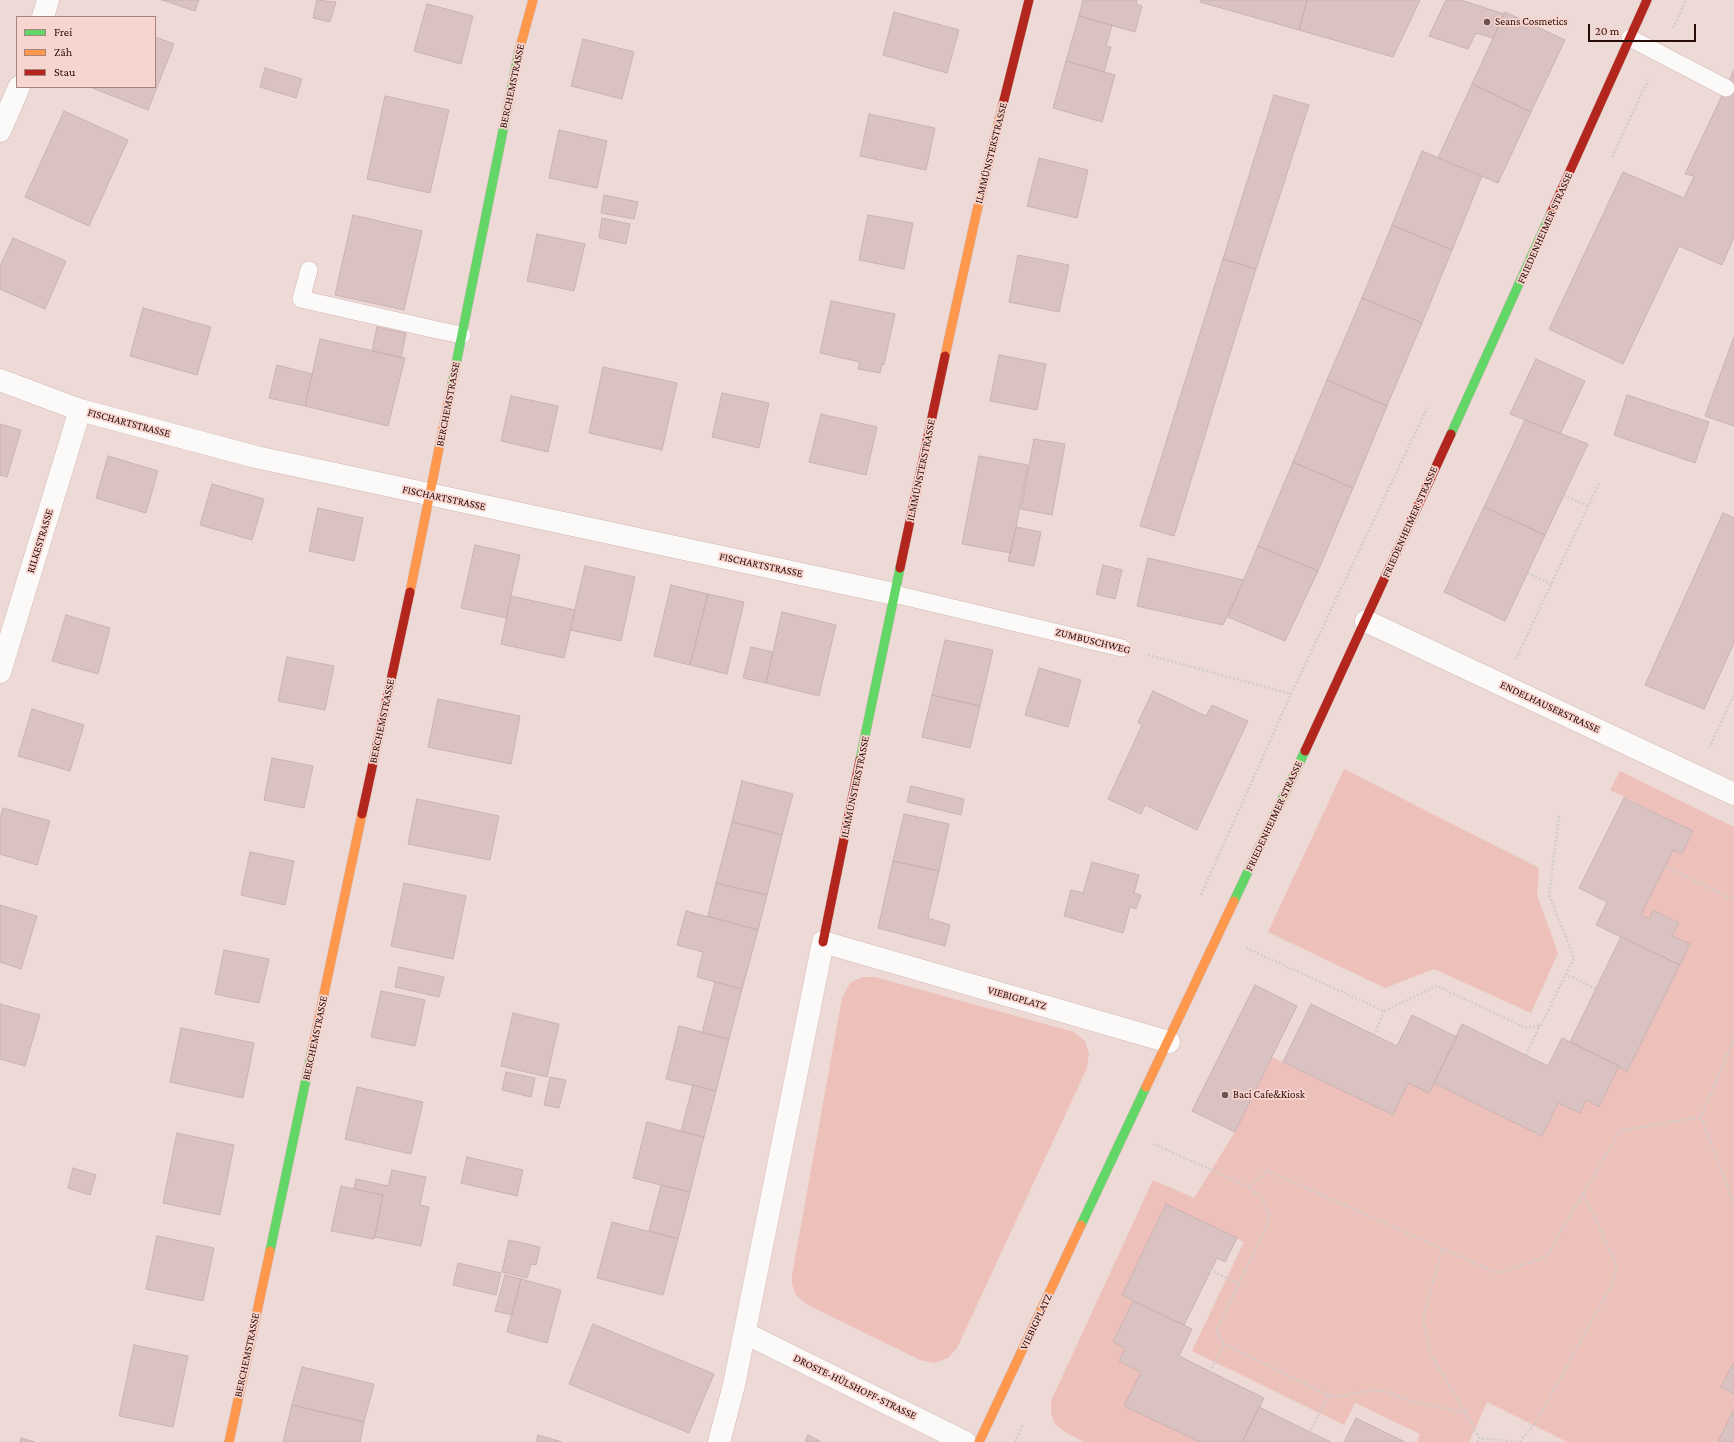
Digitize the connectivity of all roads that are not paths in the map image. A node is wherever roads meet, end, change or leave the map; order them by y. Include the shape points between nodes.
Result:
1 (48, 0) edge
2 (533, 0) edge
3 (1029, 0) edge
4 (1647, 0) edge
5 (43, 16) edge
6 (1630, 38) junction
7 (18, 88) edge
8 (1726, 88) dead end
9 (0, 131) edge
10 (309, 270) dead end
11 (462, 334) junction
12 (0, 380) edge
13 (80, 410) junction
14 (430, 495) junction
15 (894, 594) junction
16 (1366, 621) junction
17 (1122, 648) road end
18 (0, 672) edge
19 (1734, 794) edge
20 (823, 942) junction
21 (1169, 1042) junction
22 (745, 1333) junction
23 (229, 1442) edge
24 (719, 1442) edge
25 (965, 1442) edge
26 (979, 1442) edge

1 - 5 street
2 - 11 street, BERCHEMSTRASSE via 518,56
3 - 15 street, ILMMÜNSTERSTRASSE via 976,215
4 - 6 street, FRIEDENHEIMER STRASSE
6 - 8 lane
6 - 16 street, FRIEDENHEIMER STRASSE
7 - 9 street
10 - 11 lane via 301,299
11 - 14 street, BERCHEMSTRASSE
12 - 13 street, FISCHARTSTRASSE
13 - 14 street, FISCHARTSTRASSE via 256,457
13 - 18 street, RILKESTRASSE
14 - 15 street, FISCHARTSTRASSE
14 - 23 street, BERCHEMSTRASSE
15 - 17 lane, ZUMBUSCHWEG
15 - 20 street, ILMMÜNSTERSTRASSE
16 - 19 street, ENDELHAUSERSTRASSE
16 - 21 street, FRIEDENHEIMER STRASSE
20 - 21 street, VIEBIGPLATZ
20 - 22 street
21 - 26 street, VIEBIGPLATZ
22 - 24 street
22 - 25 street, DROSTE-HÜLSHOFF-STRASSE

